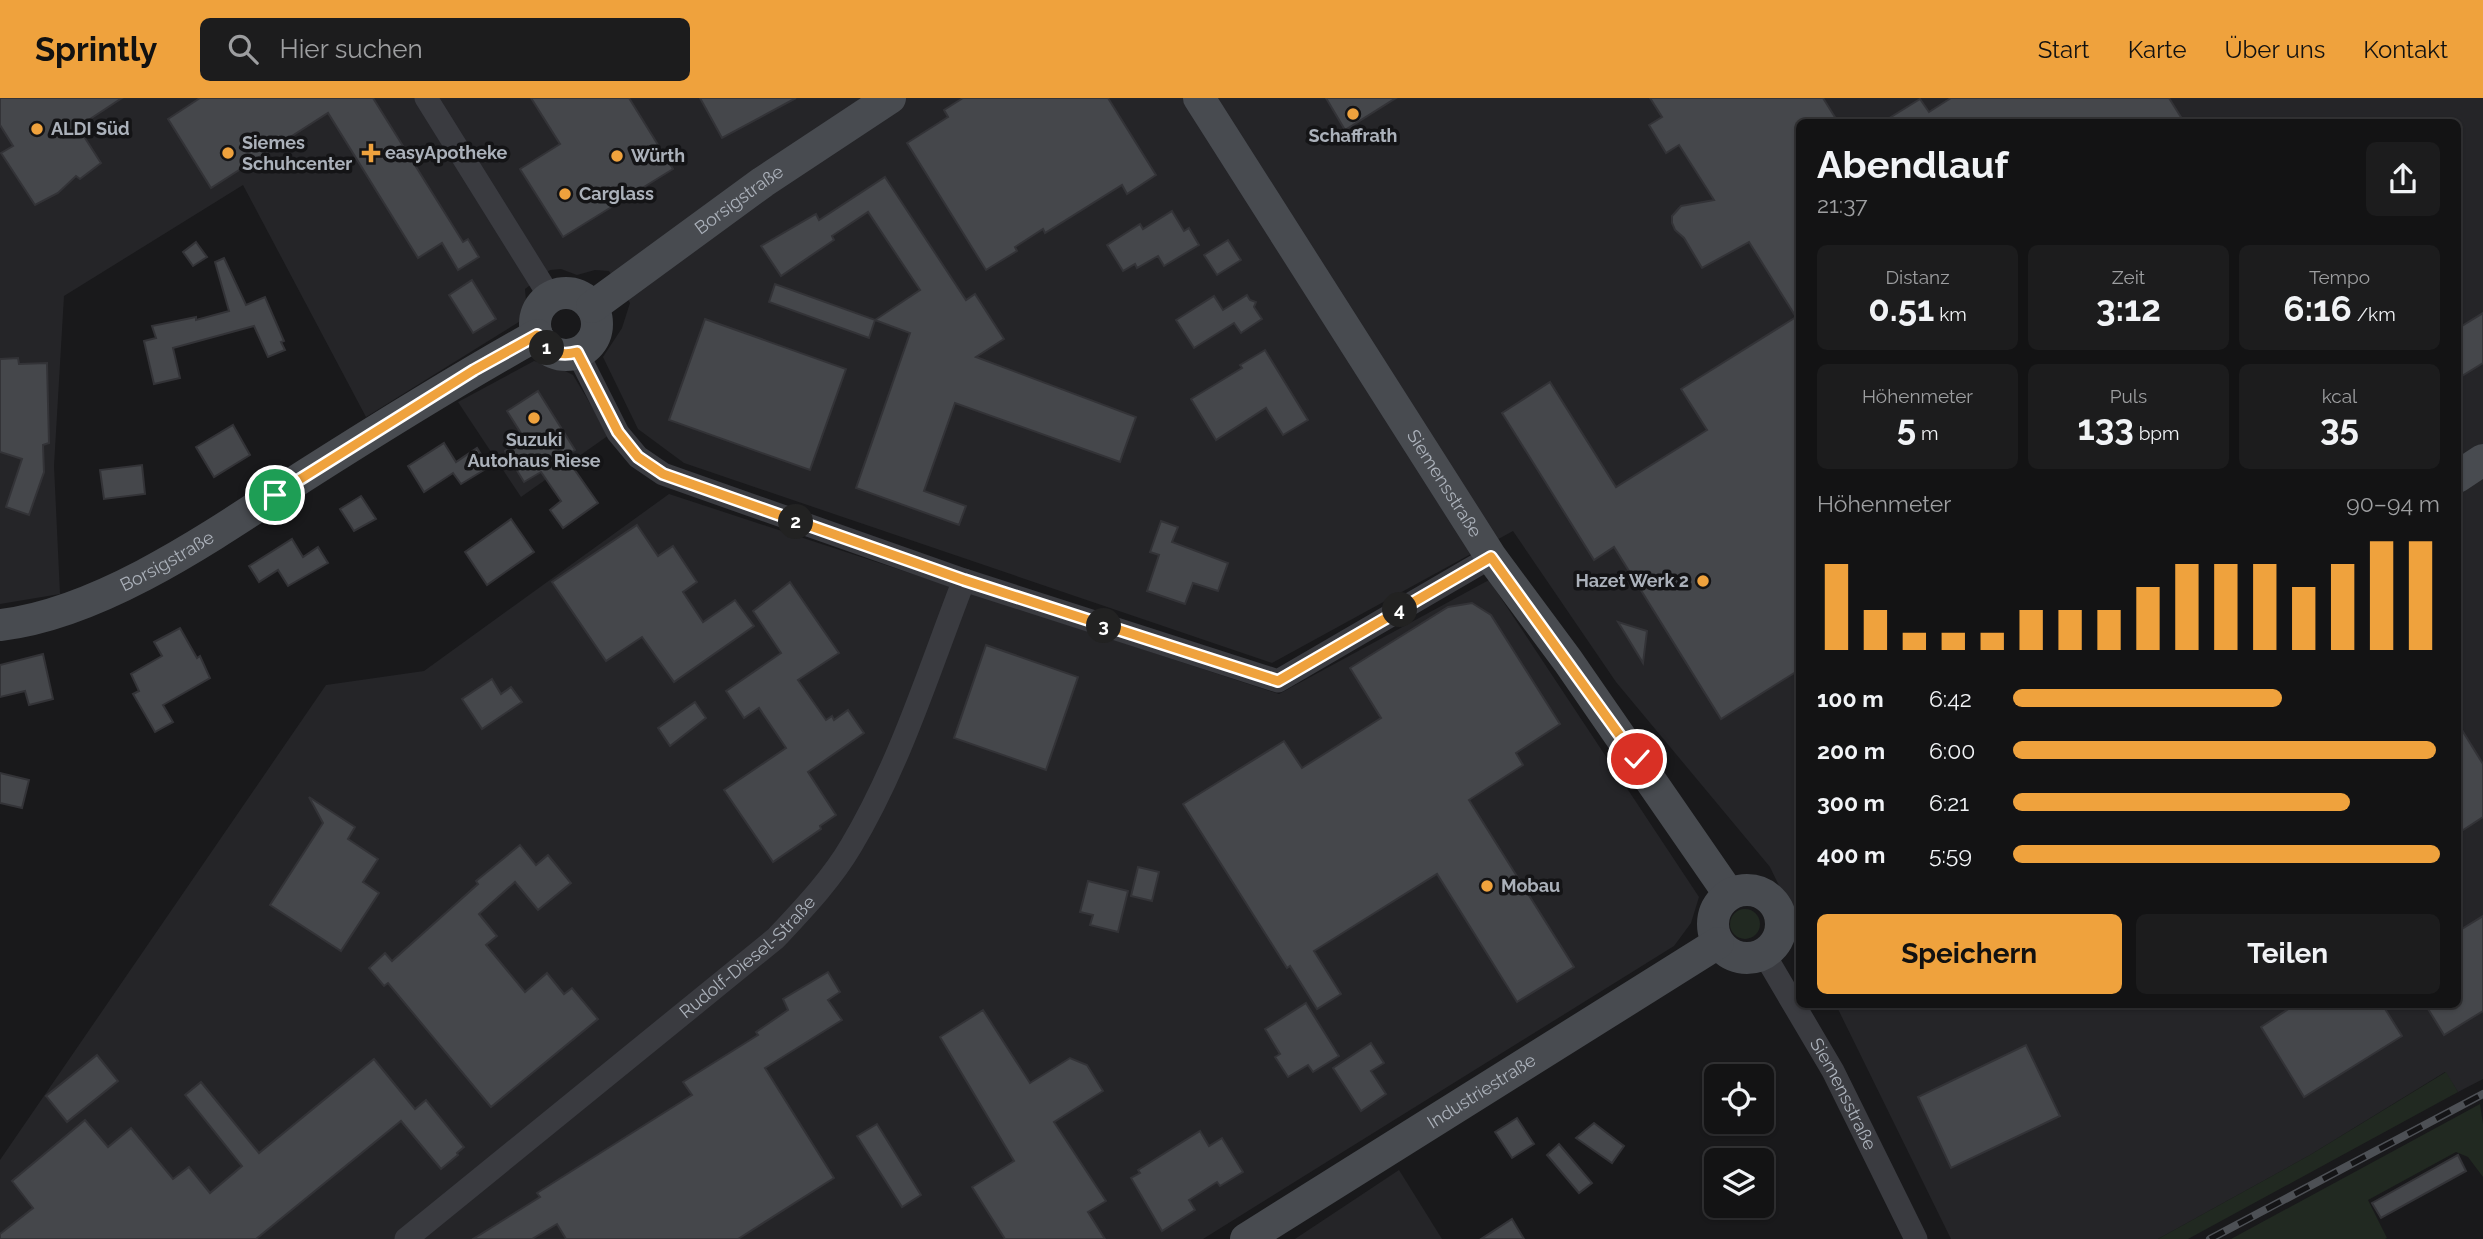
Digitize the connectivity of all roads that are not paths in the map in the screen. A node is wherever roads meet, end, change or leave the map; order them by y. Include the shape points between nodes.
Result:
1 (426, 98) edge
2 (890, 98) edge
3 (1199, 98) edge
4 (550, 297) junction
5 (592, 307) junction
6 (537, 335) junction
7 (577, 352) junction
8 (2483, 460) edge
9 (2461, 474) edge
10 (1491, 557) junction
11 (964, 580) junction
12 (0, 625) edge
13 (1729, 894) junction
14 (1787, 898) edge
15 (1718, 943) junction
16 (1764, 954) junction
17 (406, 1239) edge
18 (1246, 1239) edge
19 (1916, 1239) edge

1 - 4 street
2 - 5 street, Borsigstraße via 763,182
3 - 10 street, Siemensstraße
4 - 5 street via 568,293
4 - 6 street via 537,314
5 - 7 street via 595,333
6 - 7 street via 558,354
6 - 12 street, Borsigstraße via 132,580 69,608
7 - 11 street via 618,432 638,457 663,474
8 - 9 street
10 - 11 street via 1278,681
10 - 13 street, Siemensstraße
11 - 17 street, Rudolf-Diesel-Straße via 889,775 850,848 810,901 776,938
13 - 14 street via 1746,889
13 - 15 street via 1716,907 1712,925
14 - 16 street via 1777,941
15 - 16 street via 1731,955 1748,959
15 - 18 street, Industriestraße
16 - 19 street, Siemensstraße via 1833,1071

